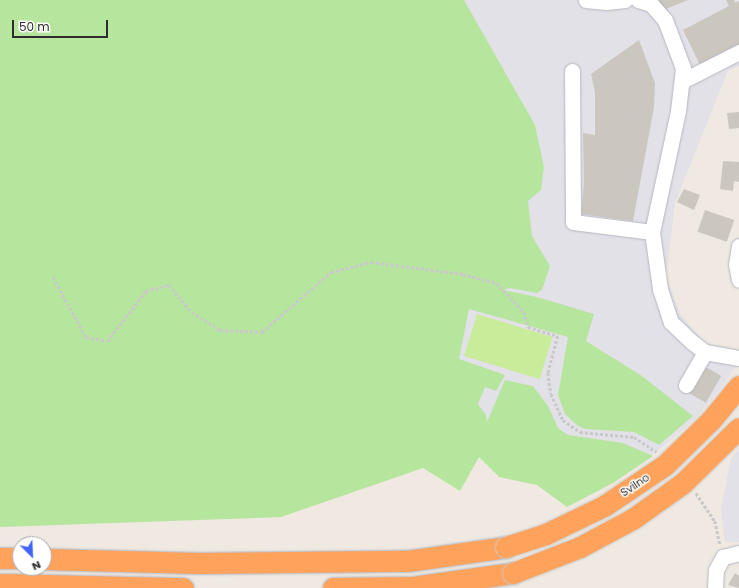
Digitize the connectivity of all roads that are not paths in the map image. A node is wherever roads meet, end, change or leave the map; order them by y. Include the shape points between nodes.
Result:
1 (586, 0) edge
2 (625, 0) edge
3 (638, 0) edge
4 (739, 52) edge
5 (572, 71) dead end
6 (684, 80) junction
7 (652, 232) junction
8 (739, 246) edge
9 (739, 280) edge
10 (705, 352) junction
11 (739, 358) edge
12 (686, 385) dead end
13 (739, 386) edge
14 (739, 428) edge
15 (732, 554) edge
16 (0, 558) edge
17 (12, 558) edge
18 (52, 559) edge
19 (0, 584) edge
20 (184, 588) edge
21 (332, 588) edge
22 (715, 588) edge

1 - 2 street
3 - 6 street via 651,4 665,20 683,68
4 - 6 street
5 - 7 street via 574,222
6 - 7 street
7 - 10 street via 660,289 671,322
8 - 9 street via 736,264
10 - 11 street
10 - 12 street
13 - 18 highway, Svilno, bridge via 710,420 665,465 604,506 546,534 506,547 407,561 199,563
14 - 21 highway, bridge via 683,483 634,518 580,547 513,573 413,587
15 - 22 street via 723,557 716,570
16 - 17 highway
19 - 20 highway

